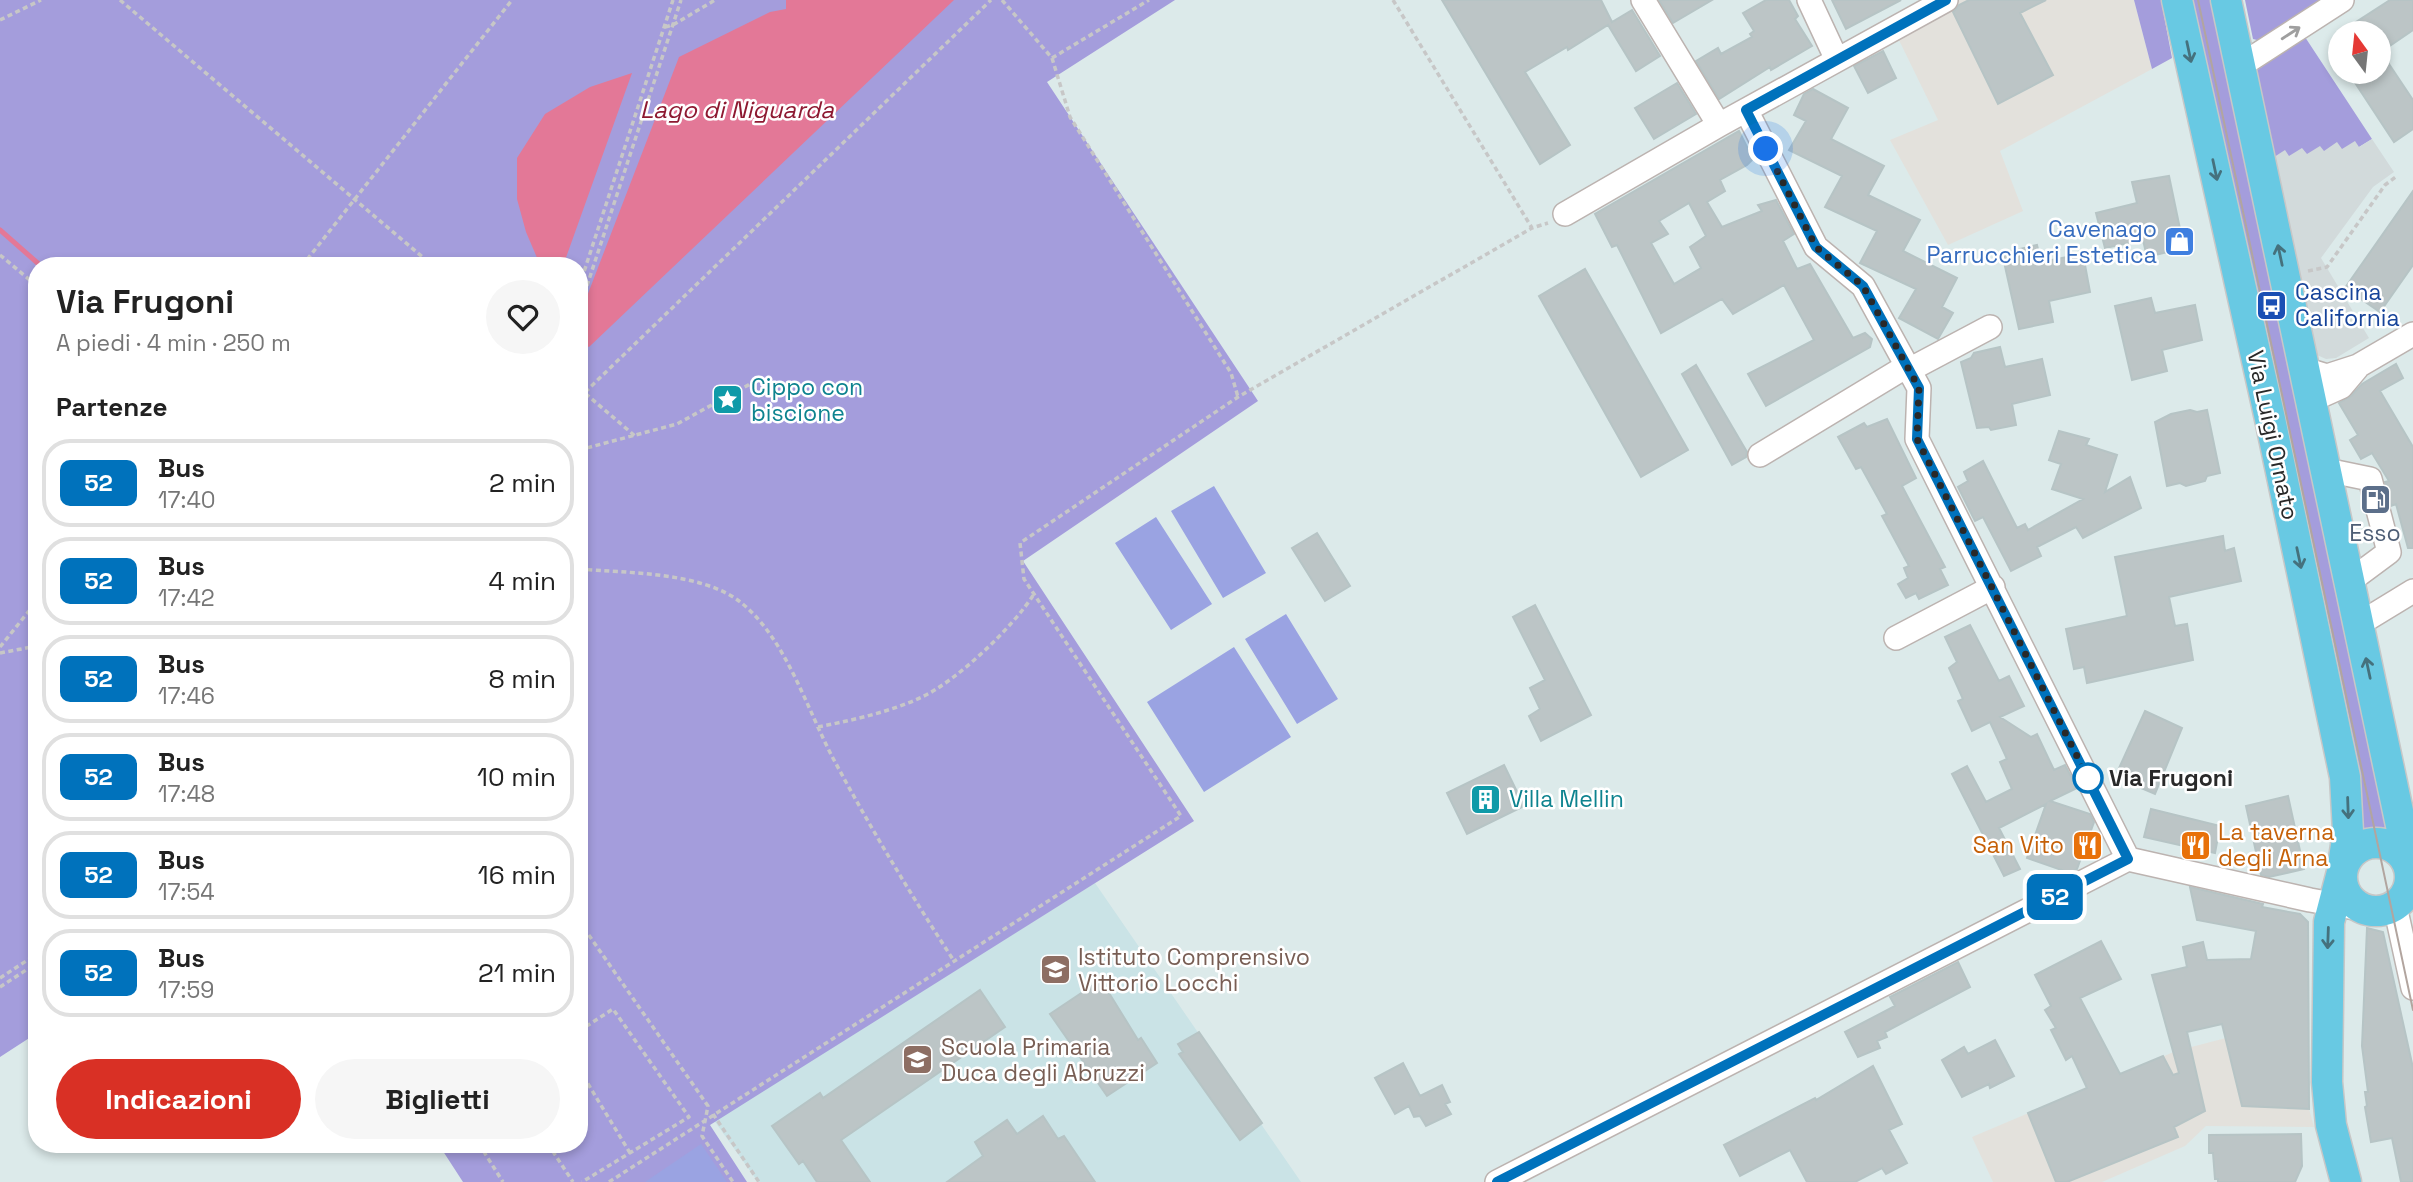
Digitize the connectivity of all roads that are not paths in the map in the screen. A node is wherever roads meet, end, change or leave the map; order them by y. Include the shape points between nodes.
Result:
1 (1643, 0) edge
2 (1809, 0) edge
3 (1946, 0) edge
4 (2178, 0) edge
5 (2226, 0) edge
6 (2342, 0) edge
7 (1837, 60) junction
8 (2240, 66) junction
9 (1746, 110) junction
10 (1719, 125) junction
11 (1565, 214) road end
12 (1990, 327) dead end
13 (2413, 334) edge
14 (2358, 366) junction
15 (1908, 368) junction
16 (2304, 369) junction
17 (2312, 400) junction
18 (1760, 455) dead end
19 (2327, 473) junction
20 (2350, 583) junction
21 (1993, 587) junction
22 (2413, 591) edge
23 (2359, 624) junction
24 (1896, 638) dead end
25 (2405, 805) edge
26 (2128, 859) junction
27 (2342, 872) junction
28 (2406, 886) edge
29 (2334, 904) junction
30 (2365, 910) junction
31 (2413, 988) edge
32 (1497, 1182) edge
33 (2346, 1182) edge

1 - 10 street
2 - 7 street
3 - 7 street
4 -> 27 main road, Via Luigi Ornato via 2345,778 2348,832
5 - 8 main road, Via Luigi Ornato
8 -> 6 street
7 - 9 street
16 -> 8 main road, Via Luigi Ornato
9 - 10 street
9 - 15 street via 1816,247 1863,286
10 - 11 street
12 - 15 street
13 - 14 street
14 - 16 street via 2327,376
14 - 17 street via 2341,387
15 - 18 street
15 - 21 street via 1919,388 1917,439
16 - 17 main road, Via Luigi Ornato
17 - 19 main road, Via Luigi Ornato
19 - 20 main road, Via Luigi Ornato
19 - 20 street via 2370,479 2389,552
20 - 23 main road, Via Luigi Ornato
21 - 24 street
21 - 26 street
22 - 23 street
25 -> 23 main road, Via Luigi Ornato
25 - 28 main road, Via Luigi Ornato
26 - 29 street
26 - 32 street
27 - 28 main road, Via Luigi Ornato via 2353,852 2367,844 2389,845 2404,857
27 - 29 main road
27 - 30 main road, Via Luigi Ornato via 2346,894
28 - 30 main road via 2382,911
28 - 31 street, Via Luigi Ornato
29 - 30 street
29 -> 33 main road via 2328,937 2327,1096

